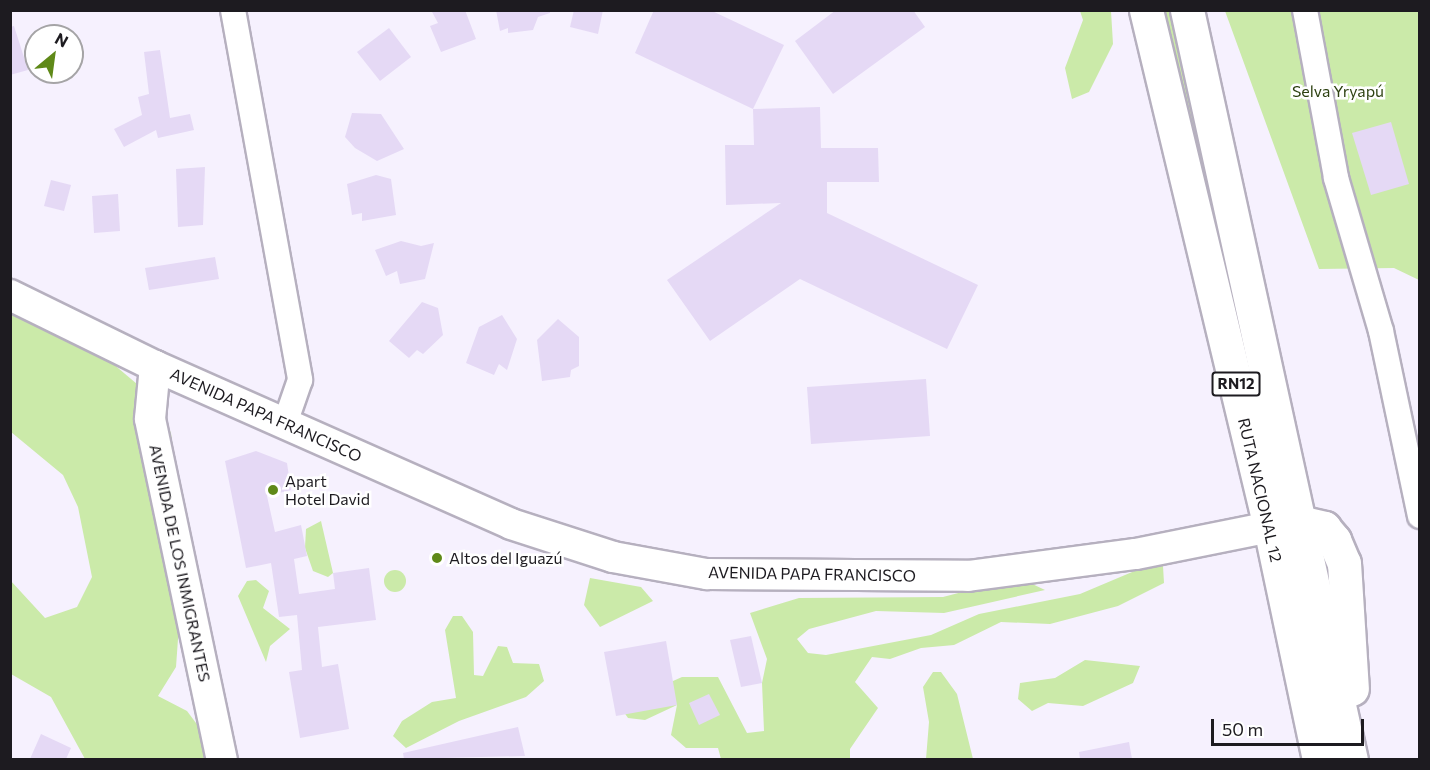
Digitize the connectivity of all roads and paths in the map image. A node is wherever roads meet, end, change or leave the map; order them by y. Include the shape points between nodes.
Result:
1 (233, 10) edge
2 (1146, 10) edge
3 (1187, 10) edge
4 (1305, 10) edge
5 (10, 294) edge
6 (155, 366) junction
7 (285, 423) junction
8 (1419, 516) edge
9 (1284, 525) junction
10 (222, 759) edge
11 (1319, 759) edge
12 (1351, 759) edge
13 (1356, 759) edge

1 - 7 street via 300,380
2 - 9 highway, RUTA NACIONAL 12 / RN12
3 - 9 highway, RUTA NACIONAL 12 / RN12
4 - 8 street via 1336,178 1381,331
5 - 6 main road, AVENIDA PAPA FRANCISCO
6 - 7 main road, AVENIDA PAPA FRANCISCO
6 - 10 main road, AVENIDA DE LOS INMIGRANTES via 150,419
7 - 9 main road, AVENIDA PAPA FRANCISCO via 511,524 613,557 707,574 968,576 1136,554
9 - 11 highway, RUTA NACIONAL 12 / RN12
9 - 12 highway, RUTA NACIONAL 12 / RN12
9 - 13 highway via 1324,528 1344,564

